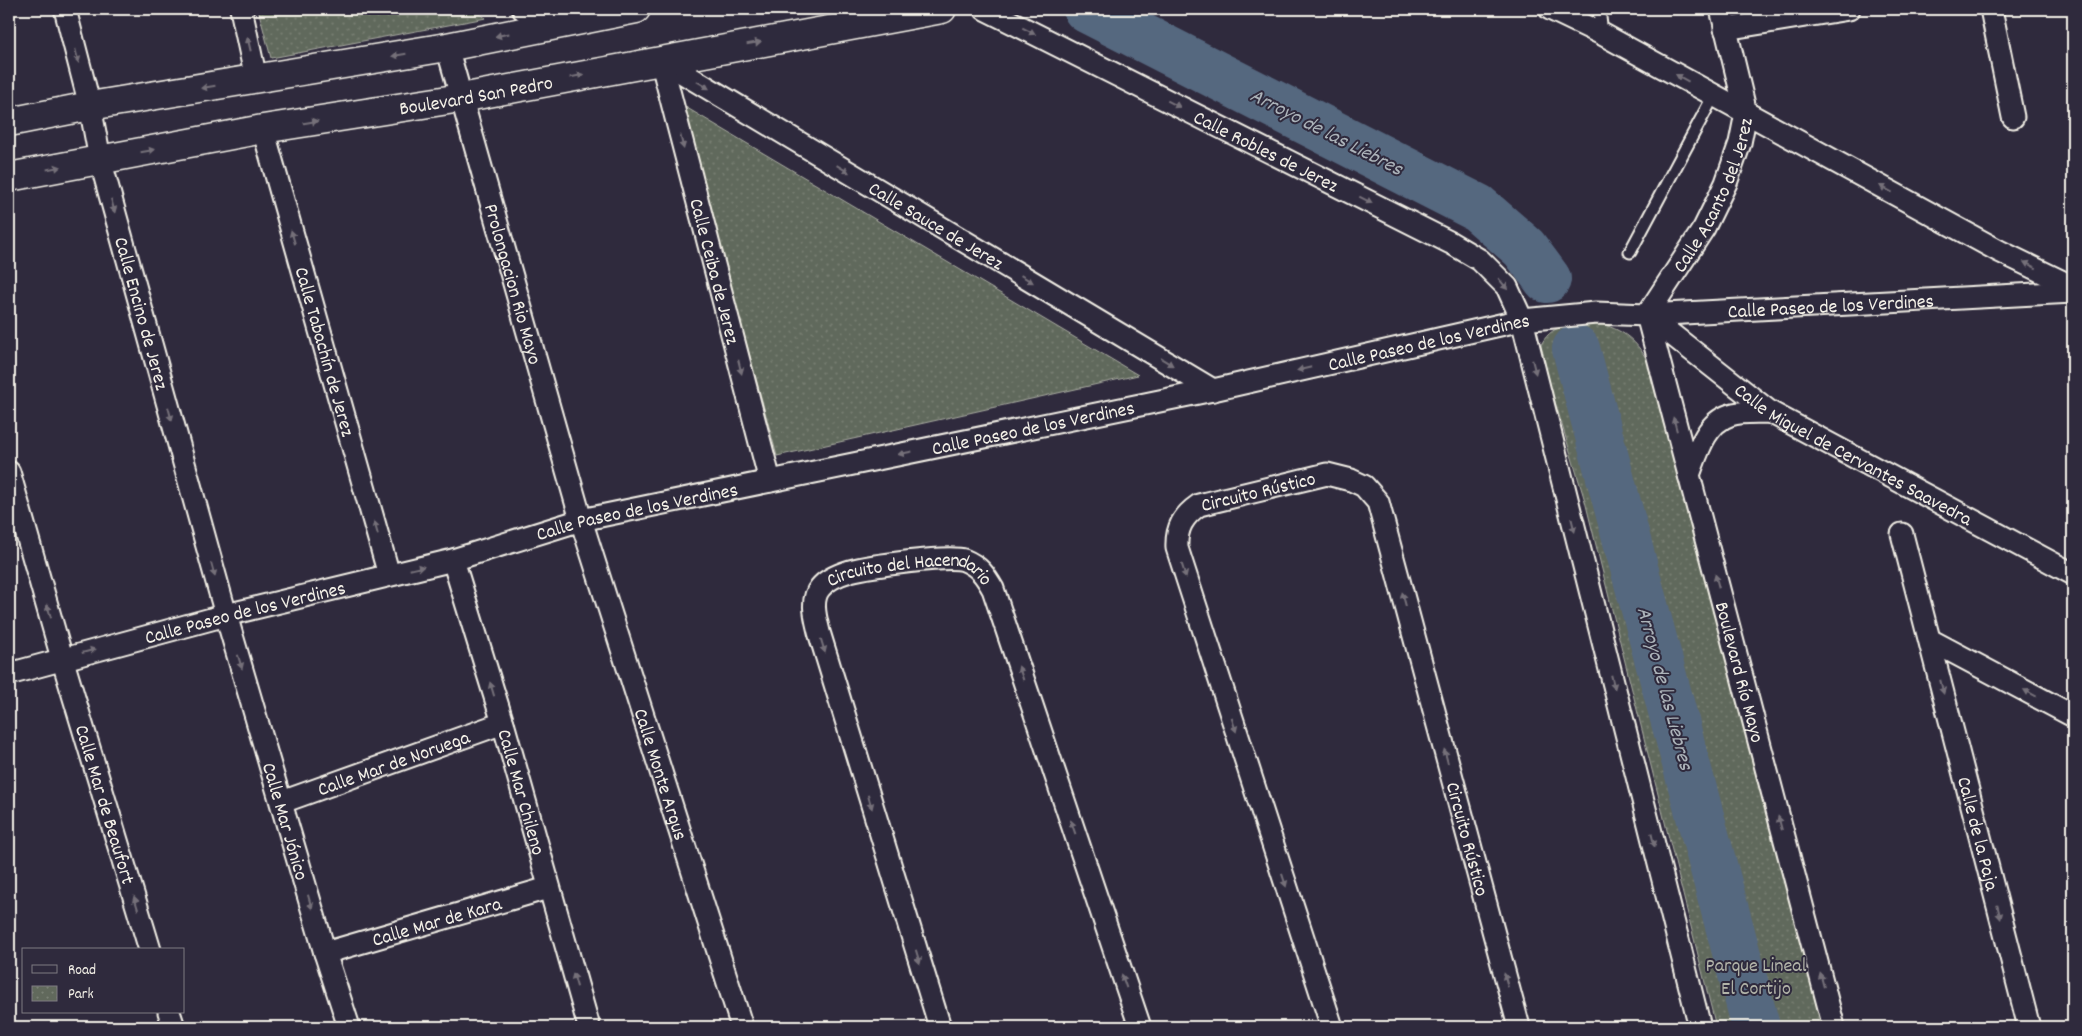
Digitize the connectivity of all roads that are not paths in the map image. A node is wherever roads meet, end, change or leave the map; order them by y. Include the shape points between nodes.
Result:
1 (65, 9) edge
2 (241, 9) edge
3 (523, 9) edge
4 (636, 9) edge
5 (942, 9) edge
6 (985, 9) edge
7 (1550, 9) edge
8 (1599, 9) edge
9 (1849, 9) edge
10 (1991, 9) edge
11 (1723, 19) edge
12 (552, 25) junction
13 (1602, 34) junction
14 (447, 47) junction
15 (662, 60) junction
16 (256, 79) junction
17 (1714, 95) junction
18 (461, 98) junction
19 (90, 106) junction
20 (1746, 113) junction
21 (2013, 117) dead end
22 (9, 122) edge
23 (263, 129) junction
24 (100, 159) junction
25 (9, 177) edge
26 (1630, 252) dead end
27 (2073, 287) edge
28 (2073, 292) edge
29 (1646, 315) junction
30 (1522, 320) junction
31 (1212, 390) junction
32 (1770, 412) junction
33 (9, 472) edge
34 (1689, 476) junction
35 (770, 481) junction
36 (582, 520) junction
37 (1902, 534) dead end
38 (453, 560) junction
39 (2073, 574) edge
40 (389, 575) junction
41 (226, 615) junction
42 (1930, 640) junction
43 (62, 658) junction
44 (9, 674) edge
45 (2073, 716) edge
46 (503, 724) junction
47 (282, 802) junction
48 (548, 888) junction
49 (149, 948) edge
50 (325, 952) junction
51 (170, 1014) edge
52 (174, 1027) edge
53 (349, 1027) edge
54 (589, 1027) edge
55 (742, 1027) edge
56 (940, 1027) edge
57 (1140, 1027) edge
58 (1332, 1027) edge
59 (1519, 1027) edge
60 (1700, 1027) edge
61 (1834, 1027) edge
62 (2029, 1027) edge

1 -> 19 street, Calle Encino de Jerez
16 -> 2 street
3 - 12 street
4 - 12 street
15 -> 5 street, Boulevard San Pedro
6 -> 30 street, Calle Robles de Jerez via 1451,243 1480,260 1507,287
7 - 13 street
8 - 13 lane
9 - 11 street
10 - 21 street
11 - 20 street, Calle Acanto del Jerez
12 -> 14 street
17 -> 13 street
14 -> 16 street
14 - 18 street, Prolongacion Rio Mayo
18 -> 15 street, Boulevard San Pedro
15 -> 31 street, Calle Sauce de Jerez
15 -> 35 street, Calle Ceiba de Jerez
16 -> 19 street
17 - 20 street
17 - 26 lane
23 -> 18 street, Boulevard San Pedro
18 - 36 street, Prolongacion Rio Mayo
19 - 22 street
19 - 24 street, Calle Encino de Jerez
27 -> 20 street via 1999,251
20 - 29 street, Calle Acanto del Jerez via 1726,183 1704,228
24 -> 23 street, Boulevard San Pedro
40 -> 23 street, Calle Tabachín de Jerez
25 -> 24 street, Boulevard San Pedro
24 -> 41 street, Calle Encino de Jerez
28 - 29 street, Calle Paseo de los Verdines
29 - 30 street, Calle Paseo de los Verdines via 1596,313
29 - 32 street, Calle Miguel de Cervantes Saavedra
34 -> 29 street, Boulevard Río Mayo
30 -> 31 street, Calle Paseo de los Verdines
30 -> 60 street
31 -> 35 street, Calle Paseo de los Verdines
32 - 34 street via 1730,415 1712,426
32 - 39 street, Calle Miguel de Cervantes Saavedra
43 -> 33 street, Calle Mar de Beaufort
61 -> 34 street, Boulevard Río Mayo
35 - 36 street, Calle Paseo de los Verdines
36 - 38 street, Calle Paseo de los Verdines
36 - 55 street, Calle Monte Argus
37 - 42 street, Calle de la Paja
40 -> 38 street, Calle Paseo de los Verdines
46 -> 38 street, Calle Mar Chileno
40 - 41 street, Calle Paseo de los Verdines
43 -> 41 street, Calle Paseo de los Verdines
41 -> 47 street, Calle Mar Jónico
45 -> 42 street
42 -> 62 street, Calle de la Paja
43 - 44 street, Calle Paseo de los Verdines
49 -> 43 street, Calle Mar de Beaufort
46 - 47 street, Calle Mar de Noruega
46 - 48 street, Calle Mar Chileno
47 -> 50 street, Calle Mar Jónico
48 - 50 street, Calle Mar de Kara
54 -> 48 street, Calle Mar Chileno
50 - 53 street, Calle Mar Jónico
51 - 52 street
57 -> 56 street, Circuito del Hacendario via 993,589 980,568 962,559 941,558 851,571 831,579 820,588 815,598 819,632
59 -> 58 street, Circuito Rústico via 1378,502 1364,486 1327,474 1199,505 1180,524 1176,539

